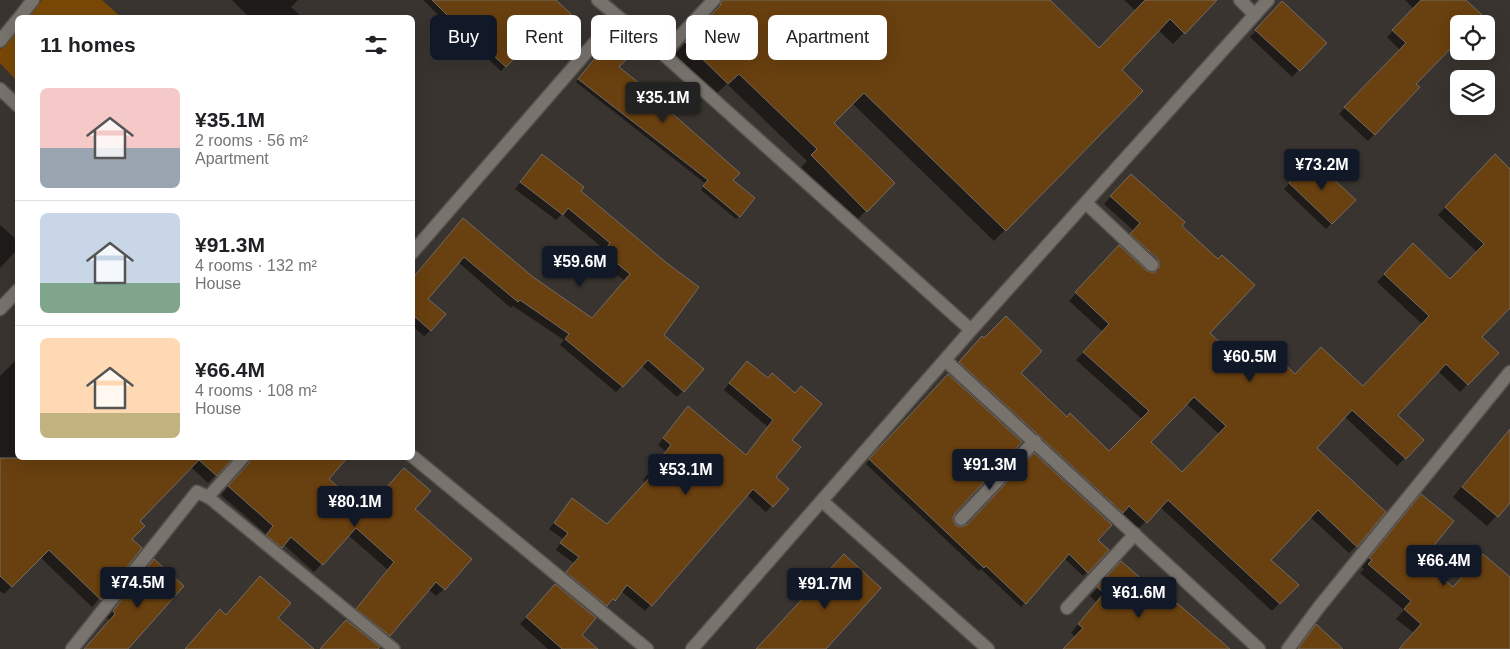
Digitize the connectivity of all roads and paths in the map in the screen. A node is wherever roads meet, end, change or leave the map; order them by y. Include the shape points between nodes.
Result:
1 (34, 0) edge
2 (598, 0) edge
3 (714, 0) edge
4 (1240, 0) edge
5 (1268, 0) edge
6 (21, 15) edge
7 (615, 15) edge
8 (1255, 15) junction
9 (15, 22) edge
10 (676, 39) edge
11 (0, 40) edge
12 (591, 47) edge
13 (669, 60) edge
14 (0, 89) edge
15 (15, 103) edge
16 (1087, 204) junction
17 (415, 250) edge
18 (1152, 265) dead end
19 (15, 293) edge
20 (0, 309) edge
21 (971, 330) junction
22 (945, 360) junction
23 (1510, 372) edge
24 (1035, 441) junction
25 (415, 458) edge
26 (241, 460) edge
27 (208, 497) junction
28 (822, 501) junction
29 (961, 519) dead end
30 (1135, 534) junction
31 (1067, 608) dead end
32 (72, 649) edge
33 (394, 649) edge
34 (647, 649) edge
35 (692, 649) edge
36 (988, 649) edge
37 (1259, 649) edge
38 (1288, 649) edge

1 - 6 street
2 - 7 street
3 - 10 street
4 - 8 street
5 - 8 street
8 - 16 street
9 - 11 street
12 - 17 street
13 - 21 street
14 - 15 street
16 - 18 street
16 - 21 street
19 - 20 street
21 - 22 street
22 - 24 street
22 - 28 street
23 - 38 street
24 - 29 street
24 - 30 street
25 - 34 street
26 - 27 lane
27 - 32 street via 197,492
27 - 33 lane
28 - 35 street
28 - 36 street
30 - 31 street
30 - 37 street

